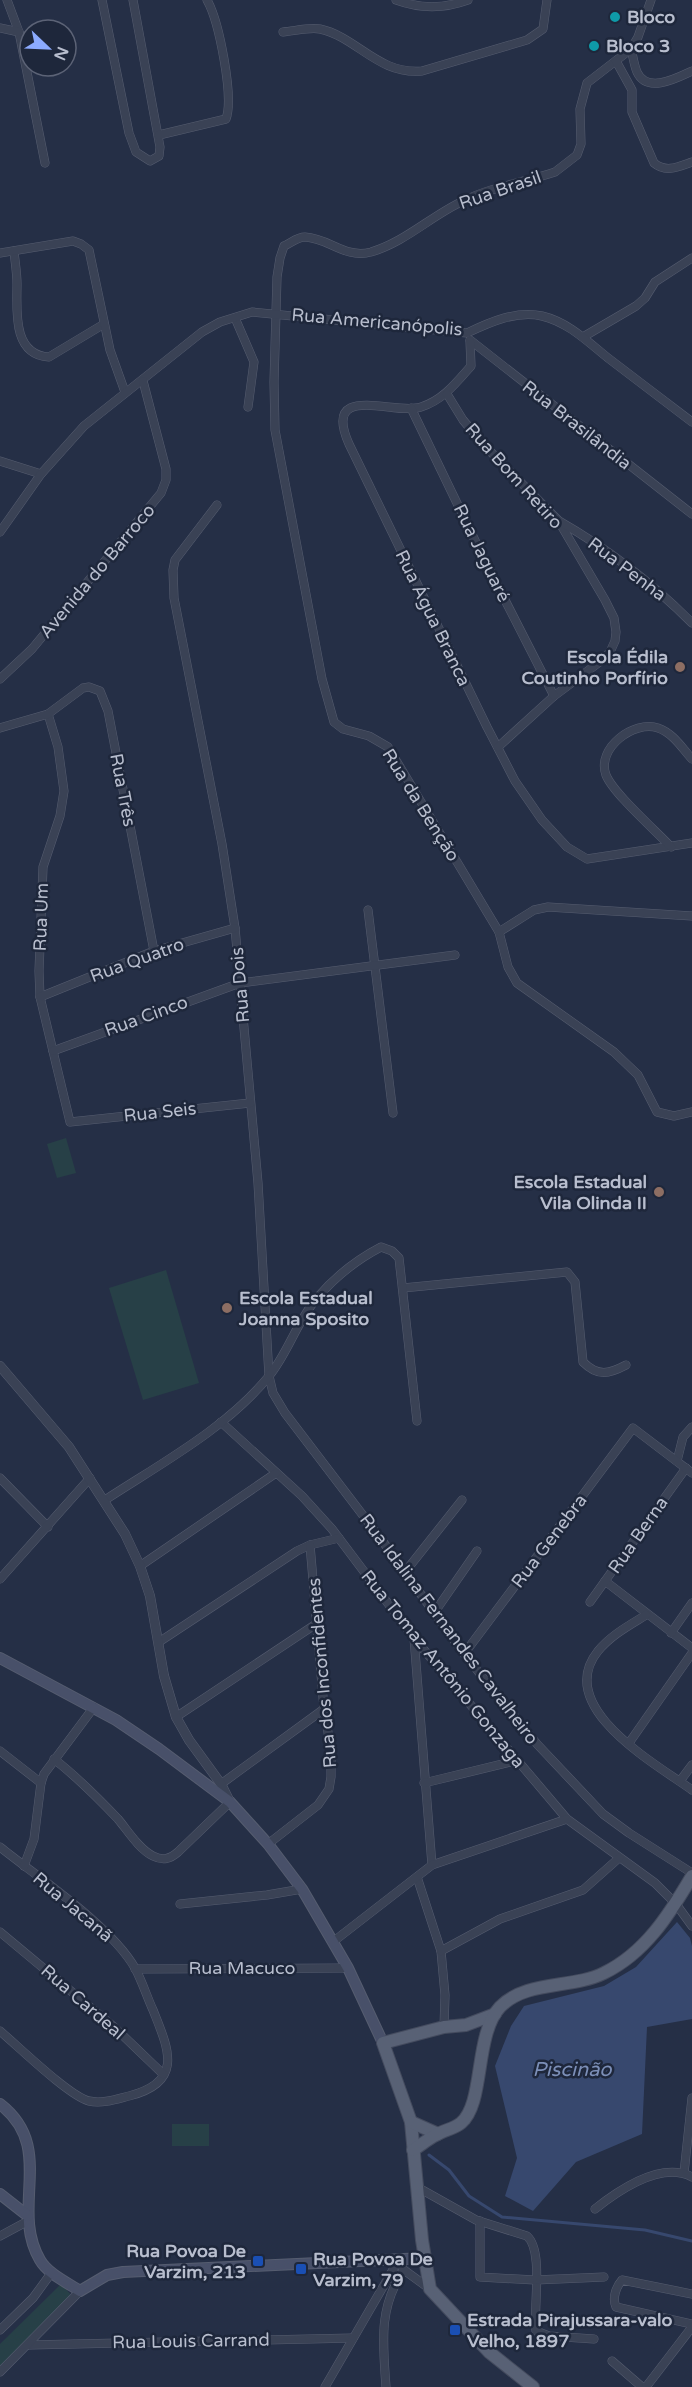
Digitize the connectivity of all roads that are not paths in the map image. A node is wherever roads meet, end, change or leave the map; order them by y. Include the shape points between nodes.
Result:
1 (7, 0) edge
2 (102, 0) edge
3 (133, 0) edge
4 (207, 0) edge
5 (396, 0) edge
6 (468, 0) edge
7 (547, 0) edge
8 (651, 0) edge
9 (0, 27) edge
10 (18, 29) edge
11 (18, 32) edge
12 (283, 32) dead end
13 (631, 49) junction
14 (616, 61) junction
15 (692, 71) edge
16 (28, 78) edge
17 (647, 82) junction
18 (632, 90) junction
19 (159, 135) junction
20 (692, 162) edge
21 (45, 163) dead end
22 (15, 251) junction
23 (0, 253) edge
24 (692, 258) edge
25 (277, 313) junction
26 (235, 318) junction
27 (104, 324) junction
28 (469, 337) junction
29 (583, 337) junction
30 (143, 381) junction
31 (124, 392) junction
32 (447, 394) junction
33 (248, 407) dead end
34 (411, 408) junction
35 (692, 422) edge
36 (0, 461) edge
37 (41, 474) junction
38 (217, 506) dead end
39 (692, 514) edge
40 (558, 520) junction
41 (0, 532) edge
42 (692, 623) edge
43 (0, 679) edge
44 (554, 696) junction
45 (48, 714) junction
46 (0, 728) edge
47 (498, 747) junction
48 (692, 759) edge
49 (692, 843) edge
50 (671, 847) junction
51 (368, 910) dead end
52 (692, 915) edge
53 (235, 928) junction
54 (499, 932) junction
55 (154, 951) junction
56 (454, 955) dead end
57 (375, 965) junction
58 (240, 983) junction
59 (40, 997) junction
60 (53, 1051) junction
61 (250, 1103) junction
62 (692, 1112) edge
63 (393, 1113) dead end
64 (70, 1122) joint
65 (403, 1288) junction
66 (626, 1365) dead end
67 (0, 1366) edge
68 (269, 1376) junction
69 (417, 1421) dead end
70 (221, 1422) junction
71 (692, 1427) edge
72 (677, 1461) junction
73 (689, 1470) edge
74 (276, 1473) junction
75 (0, 1478) edge
76 (90, 1478) junction
77 (105, 1500) junction
78 (462, 1500) dead end
79 (48, 1527) junction
80 (339, 1538) junction
81 (310, 1545) junction
82 (477, 1551) dead end
83 (140, 1566) junction
84 (405, 1572) junction
85 (0, 1579) edge
86 (605, 1581) junction
87 (590, 1602) dead end
88 (692, 1603) edge
89 (434, 1613) junction
90 (646, 1615) junction
91 (316, 1624) junction
92 (671, 1633) junction
93 (414, 1638) junction
94 (159, 1642) junction
95 (692, 1648) edge
96 (692, 1653) edge
97 (464, 1654) junction
98 (0, 1658) edge
99 (94, 1707) junction
100 (324, 1709) junction
101 (176, 1717) junction
102 (628, 1743) junction
103 (0, 1751) edge
104 (54, 1759) junction
105 (515, 1761) junction
106 (692, 1765) edge
107 (680, 1781) junction
108 (41, 1783) junction
109 (424, 1783) junction
110 (221, 1784) junction
111 (692, 1790) edge
112 (230, 1802) junction
113 (567, 1819) junction
114 (268, 1844) junction
115 (0, 1847) edge
116 (619, 1858) junction
117 (432, 1865) junction
118 (24, 1866) junction
119 (417, 1876) junction
120 (691, 1877) edge
121 (302, 1889) junction
122 (678, 1900) junction
123 (180, 1904) dead end
124 (692, 1926) edge
125 (0, 1932) edge
126 (334, 1941) junction
127 (441, 1951) junction
128 (348, 1968) junction
129 (135, 1969) junction
130 (495, 2014) junction
131 (471, 2024) junction
132 (444, 2028) junction
133 (0, 2031) edge
134 (383, 2043) junction
135 (484, 2044) junction
136 (163, 2074) junction
137 (692, 2098) edge
138 (0, 2104) edge
139 (411, 2122) junction
140 (438, 2134) junction
141 (413, 2150) junction
142 (688, 2175) edge
143 (417, 2187) junction
144 (0, 2194) edge
145 (595, 2209) dead end
146 (28, 2218) junction
147 (480, 2222) junction
148 (0, 2236) edge
149 (424, 2258) junction
150 (401, 2266) junction
151 (52, 2272) junction
152 (604, 2277) dead end
153 (535, 2280) junction
154 (430, 2289) junction
155 (81, 2291) junction
156 (692, 2294) edge
157 (692, 2326) edge
158 (0, 2330) edge
159 (353, 2338) junction
160 (594, 2339) dead end
161 (29, 2345) junction
162 (612, 2361) dead end
163 (0, 2372) edge
164 (325, 2387) edge
165 (386, 2387) edge
166 (533, 2387) edge
167 (644, 2387) edge

1 - 10 street
2 - 19 street via 129,133 140,156 150,161 159,156
3 - 19 street
4 - 19 street via 223,56 226,118
5 - 6 street via 423,8 450,7
7 - 12 street via 543,29 527,40 422,71 411,72 378,62 318,28
8 - 13 street, Rua Brasil
9 - 11 street
13 - 14 street, Rua Brasil
13 - 17 street via 637,72
14 - 18 street
14 - 25 street, Rua Brasil via 587,83 580,108 581,144 577,155 567,164 555,172 465,200 406,236 370,252 346,253 305,237 296,239 284,246 280,258
15 - 17 street via 673,80
16 - 21 street
17 - 18 street
18 - 20 street via 632,112 654,163 670,169
22 - 23 street
22 - 27 street via 73,241 89,250
22 - 27 street via 18,329 29,348 49,357
24 - 29 street via 655,282 636,306
25 - 26 street, Rua Americanópolis via 252,312
25 - 28 street, Rua Americanópolis
25 - 54 street, Rua da Benção via 276,439 330,714 343,729 369,736 388,747
26 - 30 street via 202,332
26 - 33 street via 254,362
27 - 31 street
28 - 29 street, Rua Americanópolis via 491,321 522,315 542,316
28 - 32 street, Rua Água Branca via 471,366
28 - 39 street, Rua Brasilândia
29 - 35 street, Rua Americanópolis
30 - 31 street
30 - 43 street, Avenida do Barroco via 166,469 161,493 32,649
31 - 37 street via 84,426
32 - 34 street, Rua Água Branca via 425,406
32 - 40 street, Rua Bom Retiro via 484,445
34 - 44 street, Rua Jaguaré
34 - 47 street, Rua Água Branca via 356,406 345,414 342,426
36 - 37 street
37 - 41 street
38 - 53 street, Rua Dois via 175,560 174,598
40 - 42 street, Rua Penha via 621,560
40 - 44 street, Rua Bom Retiro via 614,618 616,632 610,652
44 - 47 street, Rua Bom Retiro
45 - 46 street
45 - 55 street, Rua Três via 89,687 104,699
45 - 59 street, Rua Um via 58,747 64,791 43,867
47 - 50 street, Rua Água Branca via 527,801 555,835 581,857
48 - 50 street via 670,735 652,726 626,733 606,755 605,773 610,783
49 - 50 street, Rua Água Branca
51 - 57 street
52 - 54 street via 548,907 534,910
53 - 55 street, Rua Quatro
53 - 58 street, Rua Dois
54 - 62 street, Rua da Benção via 508,967 517,983 614,1052 638,1075 657,1112 674,1116
55 - 59 street, Rua Quatro
56 - 57 street, Rua Cinco
57 - 58 street, Rua Cinco
57 - 63 street
58 - 60 street, Rua Cinco
58 - 61 street, Rua Dois
59 - 60 street, Rua Um
60 - 64 street, Rua Um
61 - 64 street, Rua Seis
61 - 68 street, Rua Dois
65 - 66 street via 567,1272 575,1282 583,1362 591,1370 609,1374
65 - 68 street via 399,1258 381,1247 369,1253 316,1299
65 - 69 street
67 - 76 street via 69,1447
68 - 70 street
68 - 84 street, Rua Idalina Fernandes Cavalheiro via 273,1393 285,1413
70 - 74 street, Rua Tomaz Antônio Gonzaga
70 - 77 street
71 - 72 street via 683,1437
72 - 73 street
72 - 97 street, Rua Genebra via 633,1428
73 - 86 street, Rua Berna
74 - 80 street, Rua Tomaz Antônio Gonzaga
74 - 83 street
75 - 79 street
76 - 77 street
76 - 79 street
77 - 83 street
78 - 84 street
79 - 85 street
80 - 81 street
80 - 93 street, Rua Tomaz Antônio Gonzaga
81 - 91 street, Rua dos Inconfidentes
81 - 94 street
82 - 89 street
83 - 94 street
84 - 89 street, Rua Idalina Fernandes Cavalheiro
86 - 87 street, Rua Berna
86 - 90 street
88 - 92 street
89 - 97 street, Rua Idalina Fernandes Cavalheiro
90 - 92 street
90 - 102 street via 606,1643 593,1658 589,1671 590,1697 598,1713
91 - 100 street, Rua dos Inconfidentes
91 - 101 street
92 - 95 street
93 - 105 street, Rua Tomaz Antônio Gonzaga
93 - 109 street
94 - 101 street
96 - 102 street
97 - 120 street, Rua Idalina Fernandes Cavalheiro via 515,1719 597,1808
98 - 99 main road
99 - 104 street
99 - 112 main road
100 - 110 street
100 - 114 street, Rua dos Inconfidentes via 331,1750 329,1789 318,1805
101 - 110 street via 201,1760
102 - 107 street
103 - 108 street
104 - 108 street
104 - 112 street via 96,1796 144,1849 160,1858 178,1852
105 - 109 street
105 - 113 street, Rua Tomaz Antônio Gonzaga
106 - 107 street
107 - 111 street
108 - 118 street via 34,1839
109 - 117 street
110 - 112 street
112 - 114 main road
113 - 116 street, Rua Tomaz Antônio Gonzaga
113 - 117 street
114 - 121 main road
115 - 118 street, Rua Jacanã
116 - 122 street, Rua Tomaz Antônio Gonzaga
116 - 127 street via 583,1890 500,1919
117 - 119 street
118 - 129 street, Rua Jacanã via 100,1927
119 - 126 street
119 - 127 street
120 - 122 main road
121 - 123 street
121 - 126 main road
122 - 124 street, Rua Tomaz Antônio Gonzaga
122 - 130 main road via 642,1947 603,1974 526,1992 508,2001
125 - 136 street, Rua Cardeal via 114,2027
126 - 128 main road
127 - 132 street
128 - 129 street, Rua Macuco
128 - 134 main road
129 - 136 street, Rua Jacanã via 169,2052
130 - 131 main road
130 - 135 main road
131 - 132 main road
131 - 135 main road
132 - 134 main road
133 - 136 street via 71,2091 89,2101 146,2091
134 - 139 main road
135 - 140 main road via 467,2116
137 - 142 street
138 - 146 main road via 21,2127 27,2141
139 - 140 main road
139 - 141 main road
140 - 141 main road
141 - 143 main road
142 - 145 street via 670,2172 628,2185
143 - 147 street
143 - 149 main road
144 - 146 main road
146 - 148 street
146 - 151 main road via 40,2260
147 - 153 street via 532,2240
147 - 153 street via 480,2277
149 - 150 main road
149 - 154 main road
150 - 154 street
150 - 155 main road via 123,2272 107,2275
150 - 159 street
150 - 165 street via 384,2317
151 - 155 main road
151 - 158 street via 33,2298
152 - 153 street
153 - 160 street via 538,2333
154 - 166 main road via 489,2352
155 - 161 street
156 - 157 street via 622,2280 614,2300 616,2307
157 - 167 street
159 - 161 street, Rua Louis Carrand
159 - 164 street
161 - 163 street
162 - 167 street

